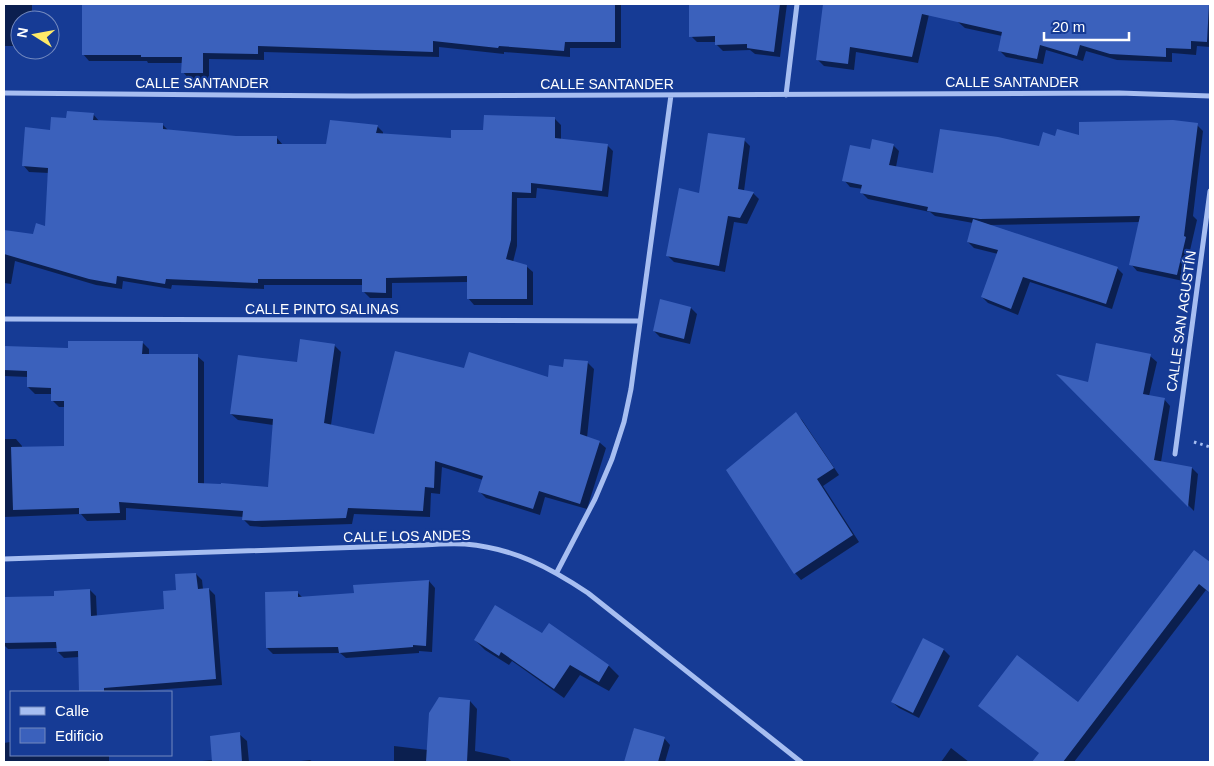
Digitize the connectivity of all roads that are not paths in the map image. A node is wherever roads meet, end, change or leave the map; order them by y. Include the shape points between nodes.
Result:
1 (797, 4) edge
2 (4, 93) edge
3 (671, 95) junction
4 (786, 95) junction
5 (1210, 96) edge
6 (1210, 191) edge
7 (4, 319) edge
8 (640, 320) junction
9 (1175, 454) dead end
10 (4, 560) edge
11 (558, 572) junction
12 (801, 762) edge

1 - 4 street
2 - 3 street, CALLE SANTANDER
3 - 4 street, CALLE SANTANDER
3 - 8 street
4 - 5 street, CALLE SANTANDER via 1119,93
6 - 9 street, CALLE SAN AGUSTÍN
7 - 8 street, CALLE PINTO SALINAS
8 - 11 street via 624,422 595,499
10 - 11 street, CALLE LOS ANDES via 464,544 525,557
11 - 12 street, CALLE LOS ANDES via 588,592

